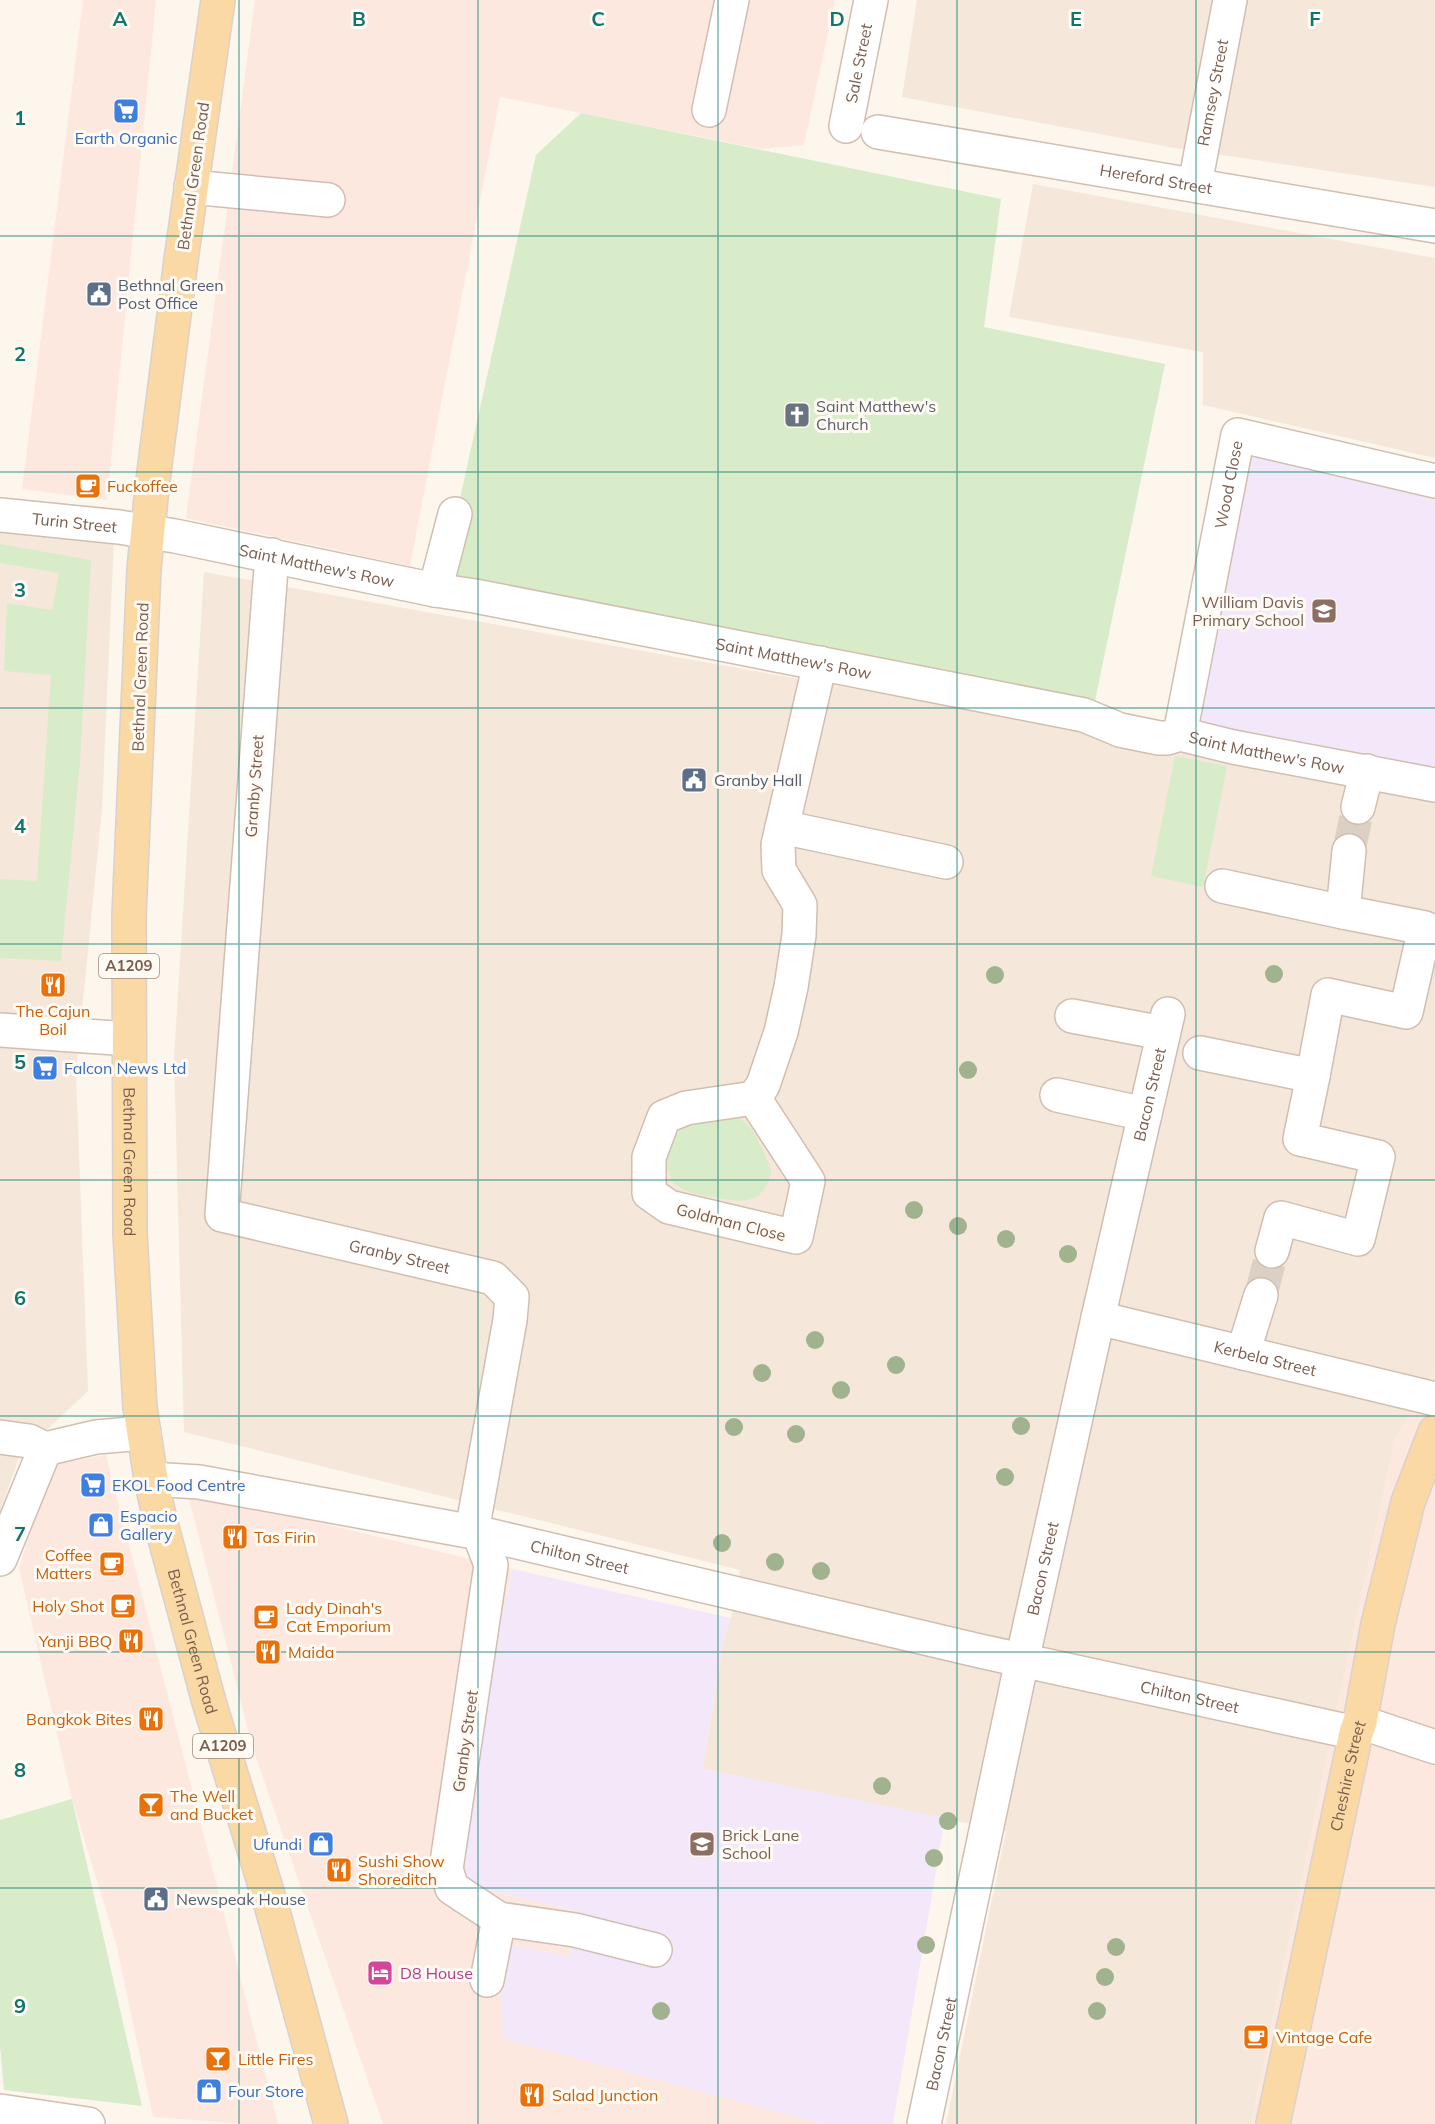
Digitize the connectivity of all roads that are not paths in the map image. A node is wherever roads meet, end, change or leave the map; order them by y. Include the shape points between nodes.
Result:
1 (218, 0) edge
2 (732, 0) edge
3 (871, 0) edge
4 (1230, 0) edge
5 (709, 111) dead end
6 (846, 126) dead end
7 (878, 132) dead end
8 (1195, 184) junction
9 (191, 187) junction
10 (328, 200) dead end
11 (1435, 226) edge
12 (1435, 481) edge
13 (455, 514) dead end
14 (0, 515) edge
15 (148, 532) junction
16 (272, 555) junction
17 (435, 590) junction
18 (820, 663) junction
19 (1180, 734) junction
20 (1367, 771) junction
21 (1435, 785) edge
22 (1359, 807) tunnel mouth
23 (782, 827) junction
24 (1349, 851) tunnel mouth
25 (946, 862) dead end
26 (1222, 886) dead end
27 (1343, 912) junction
28 (1072, 1016) dead end
29 (0, 1030) edge
30 (129, 1039) junction
31 (1200, 1053) dead end
32 (1313, 1076) junction
33 (1057, 1095) dead end
34 (754, 1098) junction
35 (1145, 1114) junction
36 (1272, 1251) tunnel mouth
37 (1262, 1295) tunnel mouth
38 (1098, 1318) junction
39 (1243, 1353) junction
40 (1435, 1399) edge
41 (144, 1432) junction
42 (1435, 1432) edge
43 (0, 1437) edge
44 (45, 1449) junction
45 (151, 1479) junction
46 (479, 1533) junction
47 (0, 1559) edge
48 (1002, 1656) junction
49 (1358, 1727) junction
50 (1435, 1747) edge
51 (499, 1919) junction
52 (655, 1950) dead end
53 (487, 1980) dead end
54 (0, 2111) edge
55 (88, 2124) edge
56 (331, 2124) edge
57 (924, 2124) edge
58 (1273, 2124) edge

1 - 9 main road, Bethnal Green Road / A1209
2 - 5 street
3 - 6 street, Sale Street
4 - 8 street, Ramsey Street
7 - 8 street, Hereford Street
8 - 11 street, Hereford Street
9 - 10 street
9 - 15 main road, Bethnal Green Road / A1209
12 - 19 street, Wood Close via 1238,435
13 - 17 street
14 - 15 street, Turin Street
15 - 16 street, Saint Matthew's Row
15 - 30 main road, Bethnal Green Road / A1209 via 129,916
16 - 17 street, Saint Matthew's Row
16 - 46 street, Granby Street via 222,1215 493,1278 512,1297 474,1520
17 - 18 street, Saint Matthew's Row
18 - 19 street, Saint Matthew's Row via 1084,715 1120,730 1159,738
18 - 23 street
19 - 20 street, Saint Matthew's Row
20 - 21 street, Saint Matthew's Row
20 - 22 street
23 - 25 street
23 - 34 street via 778,870 800,905 799,935 780,1032 763,1085
24 - 27 street
26 - 27 street
27 - 32 street via 1425,928 1406,1012 1328,995
28 - 35 street, Bacon Street via 1166,1024
29 - 30 street
30 - 41 main road, Bethnal Green Road / A1209 via 130,1233
31 - 32 street
32 - 36 street via 1300,1139 1378,1157 1358,1239 1281,1218
33 - 35 street
34 - 34 street, Goldman Close via 808,1181 796,1238 669,1206 649,1193 649,1157 664,1118 686,1108
35 - 38 street, Bacon Street
37 - 39 street
38 - 39 street, Kerbela Street
38 - 48 street, Bacon Street
39 - 40 street, Kerbela Street
41 - 44 street via 96,1437
41 - 45 main road, Bethnal Green Road / A1209
42 - 49 main road, Cheshire Street via 1408,1502
43 - 44 street via 29,1441
44 - 47 street
45 - 46 street, Chilton Street via 200,1482
45 - 56 main road, Bethnal Green Road / A1209 via 206,1691 272,1908
46 - 48 street, Chilton Street
46 - 51 street, Granby Street via 491,1565 446,1869 452,1888
48 - 49 street, Chilton Street
48 - 57 street, Bacon Street
49 - 50 street, Chilton Street
49 - 58 main road, Cheshire Street
51 - 52 street via 575,1930
51 - 53 street
54 - 55 street

